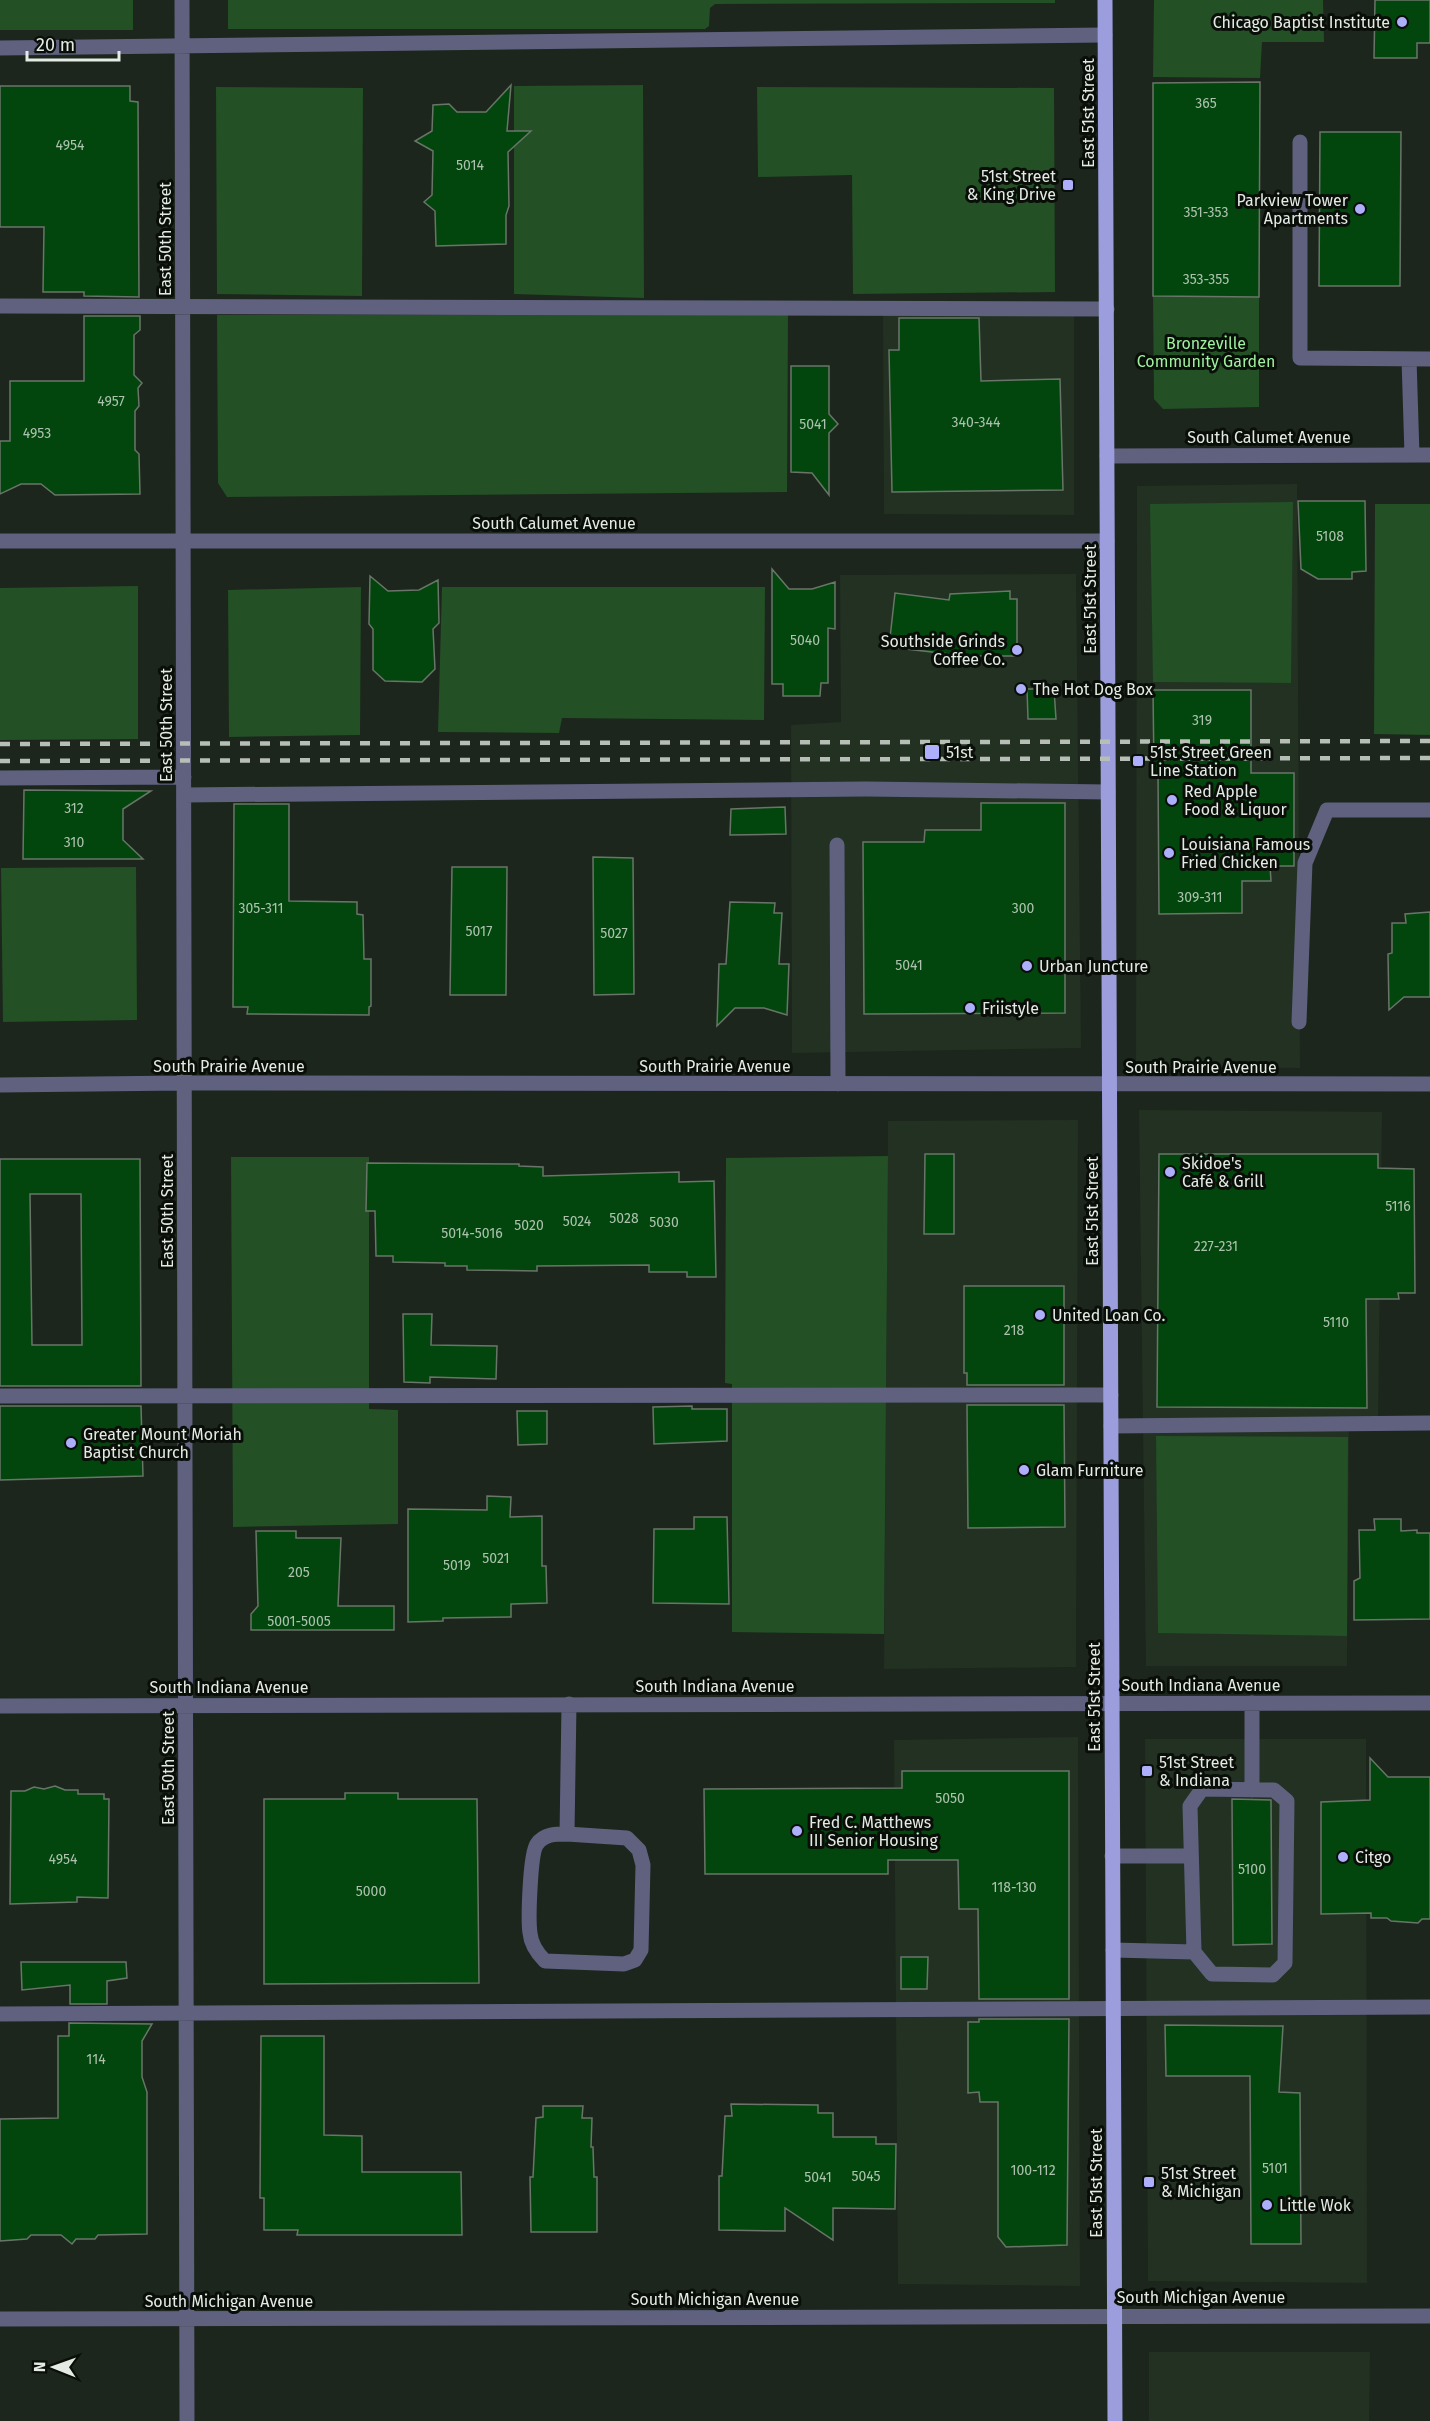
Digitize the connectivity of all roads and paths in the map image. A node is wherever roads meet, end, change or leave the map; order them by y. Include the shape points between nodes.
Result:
1 (182, 0) edge
2 (1105, 0) edge
3 (1105, 35) junction
4 (182, 47) junction
5 (0, 48) edge
6 (1300, 141) dead end
7 (0, 306) edge
8 (183, 306) junction
9 (1107, 309) junction
10 (1409, 359) junction
11 (1430, 359) edge
12 (1412, 455) junction
13 (1430, 455) edge
14 (1107, 456) junction
15 (183, 540) junction
16 (0, 541) edge
17 (1107, 541) junction
18 (184, 777) junction
19 (0, 778) edge
20 (1108, 792) junction
21 (184, 795) junction
22 (1430, 810) edge
23 (837, 845) dead end
24 (1299, 1022) dead end
25 (184, 1083) junction
26 (838, 1084) junction
27 (1430, 1084) edge
28 (0, 1085) edge
29 (1109, 1085) junction
30 (185, 1395) junction
31 (1111, 1395) junction
32 (0, 1396) edge
33 (1430, 1423) edge
34 (1111, 1426) junction
35 (1252, 1703) junction
36 (1430, 1703) edge
37 (569, 1704) junction
38 (1112, 1704) junction
39 (186, 1705) junction
40 (0, 1706) edge
41 (1252, 1790) junction
42 (567, 1834) junction
43 (1112, 1856) junction
44 (1191, 1856) junction
45 (1113, 1950) junction
46 (1194, 1952) junction
47 (1113, 2007) junction
48 (1430, 2007) edge
49 (0, 2014) edge
50 (186, 2014) junction
51 (1114, 2315) junction
52 (1430, 2316) edge
53 (0, 2319) edge
54 (187, 2320) junction
55 (187, 2421) edge
56 (1115, 2421) edge

1 - 4 street, East 50th Street
2 - 3 main road, East 51st Street
3 - 4 street
3 - 9 main road, East 51st Street
4 - 5 street
4 - 8 street, East 50th Street
6 - 10 street via 1300,358
7 - 8 street
8 - 9 street
8 - 15 street, East 50th Street
9 - 14 main road, East 51st Street
10 - 11 street
10 - 12 street
12 - 13 street, South Calumet Avenue
12 - 14 street, South Calumet Avenue
14 - 17 main road, East 51st Street
15 - 16 street, South Calumet Avenue
15 - 17 street, South Calumet Avenue
15 - 18 street, East 50th Street
17 - 20 main road, East 51st Street
18 - 19 street
18 - 21 street, East 50th Street
20 - 21 street via 866,789
20 - 29 main road, East 51st Street
21 - 25 street, East 50th Street
22 - 24 street via 1327,810 1305,863
23 - 26 street
25 - 26 street, South Prairie Avenue
25 - 28 street, South Prairie Avenue
25 - 30 street, East 50th Street
26 - 29 street, South Prairie Avenue
27 - 29 street, South Prairie Avenue
29 - 31 main road, East 51st Street
30 - 31 street
30 - 32 street
30 - 39 street, East 50th Street
31 - 34 main road, East 51st Street
33 - 34 street
34 - 38 main road, East 51st Street
35 - 36 street, South Indiana Avenue
35 - 38 street, South Indiana Avenue
35 - 41 street
37 - 38 street, South Indiana Avenue
37 - 39 street, South Indiana Avenue
37 - 42 street
38 - 43 main road, East 51st Street
39 - 40 street, South Indiana Avenue
39 - 50 street, East 50th Street
41 - 44 street via 1202,1789 1190,1806
41 - 46 street via 1274,1790 1287,1801 1285,1963 1273,1975 1212,1974
42 - 42 street via 549,1834 536,1844 532,1857 530,1933 536,1952 545,1962 624,1964 635,1960 641,1950 643,1865 639,1850 627,1838
43 - 44 street
43 - 45 main road, East 51st Street
44 - 46 street
45 - 46 street
45 - 47 main road, East 51st Street
47 - 48 street
47 - 50 street
47 - 51 main road, East 51st Street
49 - 50 street
50 - 54 street, East 50th Street
51 - 52 street, South Michigan Avenue
51 - 54 street, South Michigan Avenue
51 - 56 main road, East 51st Street
53 - 54 street, South Michigan Avenue
54 - 55 street, East 50th Street

